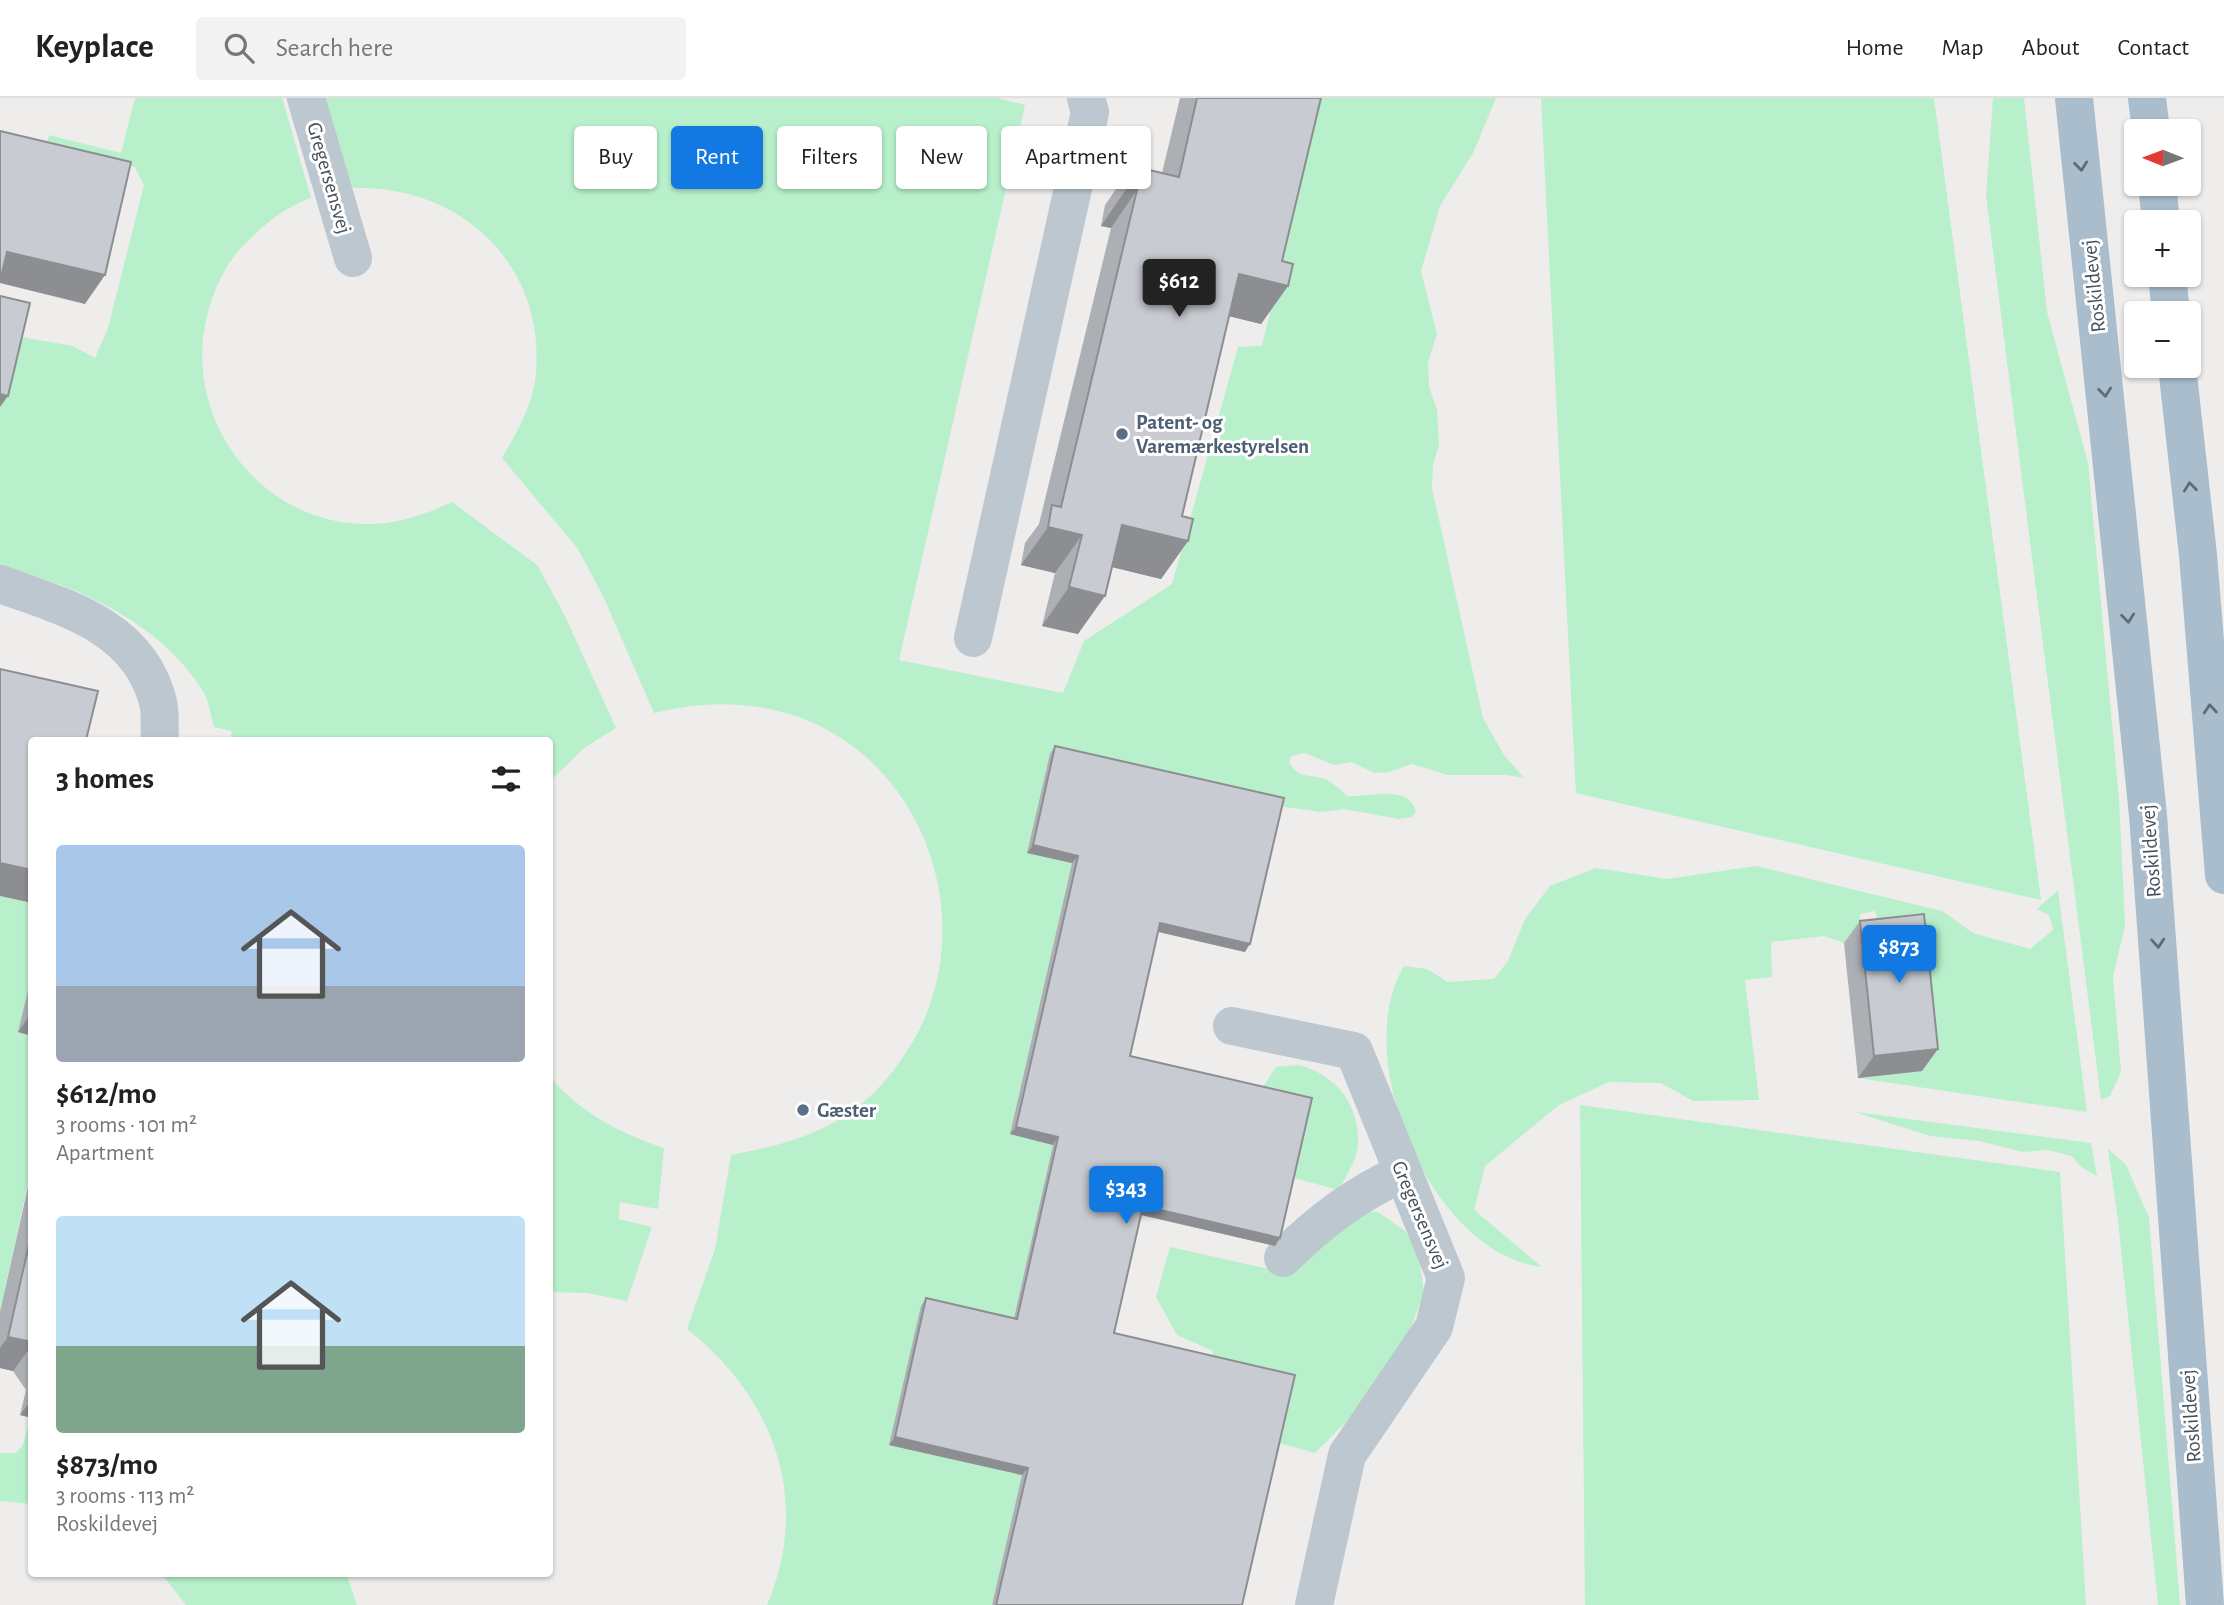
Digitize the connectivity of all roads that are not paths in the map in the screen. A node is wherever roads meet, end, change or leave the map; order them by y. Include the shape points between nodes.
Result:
1 (306, 98) edge
2 (1086, 98) edge
3 (2074, 98) edge
4 (2147, 98) edge
5 (2150, 119) edge
6 (353, 258) dead end
7 (2178, 378) edge
8 (0, 584) edge
9 (973, 638) dead end
10 (159, 737) edge
11 (2224, 875) edge
12 (1231, 1026) dead end
13 (1402, 1173) junction
14 (1283, 1258) dead end
15 (1314, 1605) edge
16 (2205, 1605) edge

1 - 6 street, Gregersensvej
2 - 9 street via 1090,112
3 -> 16 main road, Roskildevej via 2148,815
4 - 5 main road
11 -> 7 main road
8 - 10 street via 84,614 118,637 142,667 158,702
12 - 13 street, Gregersensvej via 1354,1051
13 - 14 street via 1366,1190 1316,1225
13 - 15 street, Gregersensvej via 1446,1278 1434,1327 1348,1455

